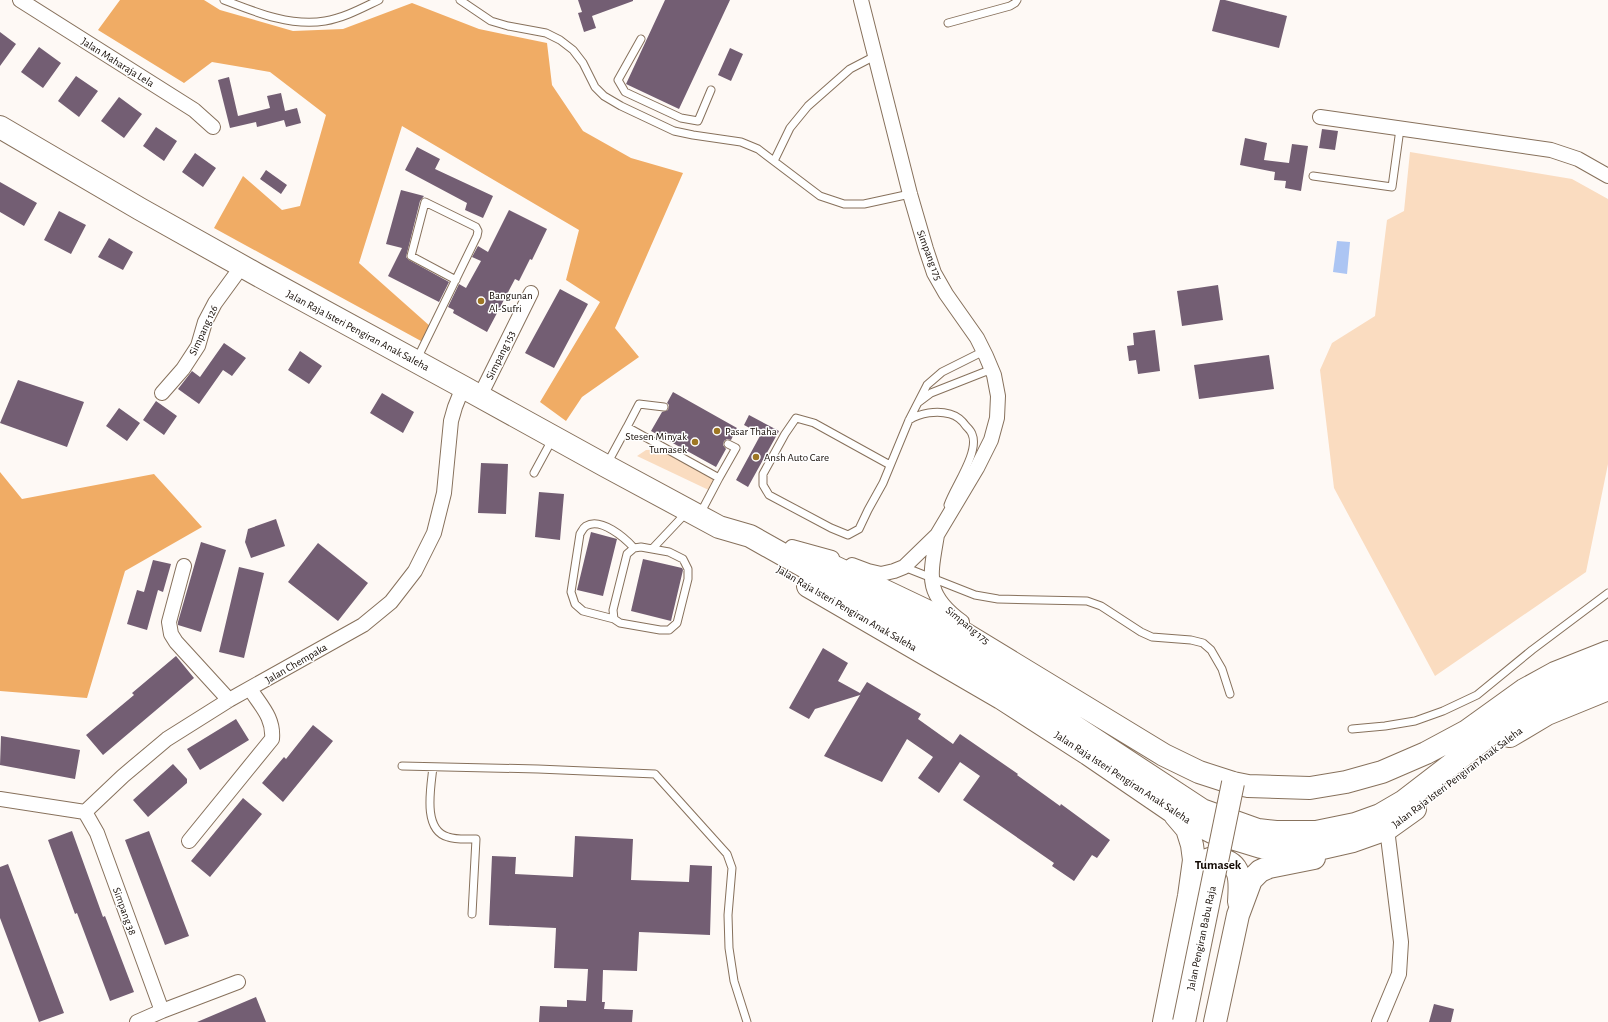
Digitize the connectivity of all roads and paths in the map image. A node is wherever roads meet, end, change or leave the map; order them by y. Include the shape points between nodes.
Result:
1 (20, 0) edge
2 (224, 0) edge
3 (379, 0) edge
4 (460, 0) edge
5 (860, 0) edge
6 (1017, 0) edge
7 (948, 23) dead end
8 (641, 39) dead end
9 (875, 56) junction
10 (711, 90) dead end
11 (625, 92) junction
12 (619, 105) junction
13 (1320, 117) dead end
14 (687, 119) junction
15 (0, 127) edge
16 (213, 127) dead end
17 (1400, 129) junction
18 (682, 133) junction
19 (774, 161) junction
20 (1313, 176) dead end
21 (1608, 176) edge
22 (910, 194) junction
23 (242, 266) junction
24 (456, 280) junction
25 (531, 293) dead end
26 (984, 351) junction
27 (416, 361) junction
28 (992, 369) junction
29 (472, 391) junction
30 (162, 393) dead end
31 (917, 403) junction
32 (664, 407) dead end
33 (908, 420) junction
34 (627, 427) junction
35 (554, 437) junction
36 (728, 444) dead end
37 (890, 465) junction
38 (606, 466) junction
39 (534, 473) dead end
40 (719, 478) junction
41 (694, 513) junction
42 (719, 528) junction
43 (938, 532) junction
44 (750, 536) junction
45 (792, 547) junction
46 (634, 548) junction
47 (653, 548) junction
48 (184, 566) dead end
49 (904, 567) junction
50 (932, 577) junction
51 (1608, 593) edge
52 (614, 619) junction
53 (1605, 656) edge
54 (1013, 662) junction
55 (250, 689) junction
56 (1608, 689) edge
57 (1230, 694) dead end
58 (229, 700) junction
59 (1352, 729) dead end
60 (402, 766) dead end
61 (433, 767) junction
62 (1241, 784) junction
63 (0, 799) edge
64 (85, 812) junction
65 (1173, 812) junction
66 (1387, 829) junction
67 (189, 841) dead end
68 (1353, 841) junction
69 (1189, 896) junction
70 (472, 914) dead end
71 (1238, 915) junction
72 (238, 982) dead end
73 (162, 1011) junction
74 (137, 1022) edge
75 (747, 1022) edge
76 (1164, 1022) edge
77 (1184, 1022) edge
78 (1200, 1022) edge
79 (1216, 1022) edge
80 (1379, 1022) edge

1 - 16 street, Jalan Maharaja Lela via 194,110
2 - 3 lane via 258,13 310,23 348,14
4 - 12 lane via 491,21 546,33 560,40 573,50 583,63 595,87
5 - 9 street, Simpang 175
6 - 7 lane via 1010,6
8 - 11 lane via 618,80
9 - 19 lane via 850,69 808,106 790,128
9 - 22 street, Simpang 175
10 - 14 lane via 698,121
11 - 12 lane
11 - 14 lane
12 - 18 lane
13 - 17 street
14 - 18 lane
15 - 23 main road, Jalan Raja Isteri Pengiran Anak Saleha
17 - 20 lane via 1392,187
17 - 21 street via 1551,150 1578,159
18 - 19 lane via 741,142 758,149
19 - 22 lane via 820,196 844,204 864,204
22 - 26 street, Simpang 175 via 934,273
23 - 27 main road, Jalan Raja Isteri Pengiran Anak Saleha
23 - 30 street, Simpang 126 via 215,303 205,322 198,346 183,369
24 - 24 lane via 478,231 476,227 425,202 411,256
24 - 27 lane
25 - 29 street, Simpang 153
26 - 28 street, Simpang 175
26 - 31 lane via 942,372 927,385
27 - 29 main road, Jalan Raja Isteri Pengiran Anak Saleha
28 - 31 lane via 932,392
28 - 43 street, Simpang 175 via 998,396 997,418 991,440
29 - 35 main road, Jalan Raja Isteri Pengiran Anak Saleha
29 - 55 street, Jalan Chempaka via 454,407 444,493 435,526 415,571 391,602 363,625
31 - 33 lane
32 - 34 lane via 639,404
33 - 37 lane
33 - 43 lane via 925,414 943,412 963,421 972,434 972,454
34 - 38 lane
34 - 40 lane
35 - 38 main road, Jalan Raja Isteri Pengiran Anak Saleha
35 - 39 lane
36 - 40 lane via 736,448
37 - 37 lane via 814,423 796,418 763,474 763,485 769,495 848,535 859,529
38 - 41 main road, Jalan Raja Isteri Pengiran Anak Saleha
40 - 41 lane
41 - 42 main road, Jalan Raja Isteri Pengiran Anak Saleha
41 - 47 lane
42 - 44 main road, Jalan Raja Isteri Pengiran Anak Saleha
42 - 65 main road, Jalan Raja Isteri Pengiran Anak Saleha via 739,547 1001,698
43 - 49 street, Simpang 175
43 - 50 street, Simpang 175
44 - 45 main road via 772,538
44 - 53 main road, Jalan Raja Isteri Pengiran Anak Saleha via 1007,682 1202,810 1258,830 1316,832 1355,824 1380,815 1404,801 1532,704 1563,688
45 - 49 street, Simpang 175 via 881,574
45 - 54 main road via 929,612
46 - 47 lane
46 - 52 lane via 627,554 613,610
46 - 52 lane via 626,538 614,530 601,526 585,526 580,534 570,592 575,604 583,611
47 - 52 lane via 682,559 688,569 677,623 669,630 660,630 620,623
48 - 58 street via 169,622 171,634
49 - 50 lane
50 - 54 street, Simpang 175 via 939,601 949,612
50 - 57 lane via 974,595 998,599 1087,601 1101,606 1141,632 1203,644 1211,650 1222,669
51 - 59 lane via 1477,695 1415,721
53 - 62 main road via 1555,673 1524,690 1467,731 1426,753 1382,772 1310,788
54 - 62 main road via 1164,754 1199,772
55 - 58 street, Jalan Chempaka
55 - 67 street via 270,720 273,728 272,739
56 - 66 main road, Jalan Raja Isteri Pengiran Anak Saleha via 1530,723
58 - 64 street, Jalan Chempaka via 167,739
60 - 61 lane
61 - 70 lane via 430,806 431,818 438,831 447,837 476,839
61 - 75 lane via 654,774 728,854 732,868 728,915 729,948 734,981
62 - 77 main road, Jalan Pengiran Babu Raja, bridge via 1194,967
62 - 78 main road, Jalan Pengiran Babu Raja
63 - 64 street
64 - 73 street, Simpang 38 via 96,832
65 - 68 main road, Jalan Raja Isteri Pengiran Anak Saleha via 1212,832 1262,847 1318,849
65 - 69 main road via 1186,829 1192,845 1194,860
66 - 68 main road, Jalan Raja Isteri Pengiran Anak Saleha
66 - 80 street via 1401,942 1399,974
68 - 71 main road via 1331,854 1260,871 1251,880
69 - 71 main road via 1199,866 1205,860 1225,860 1236,868 1240,880
69 - 76 main road
71 - 79 main road
72 - 73 street
73 - 74 street

